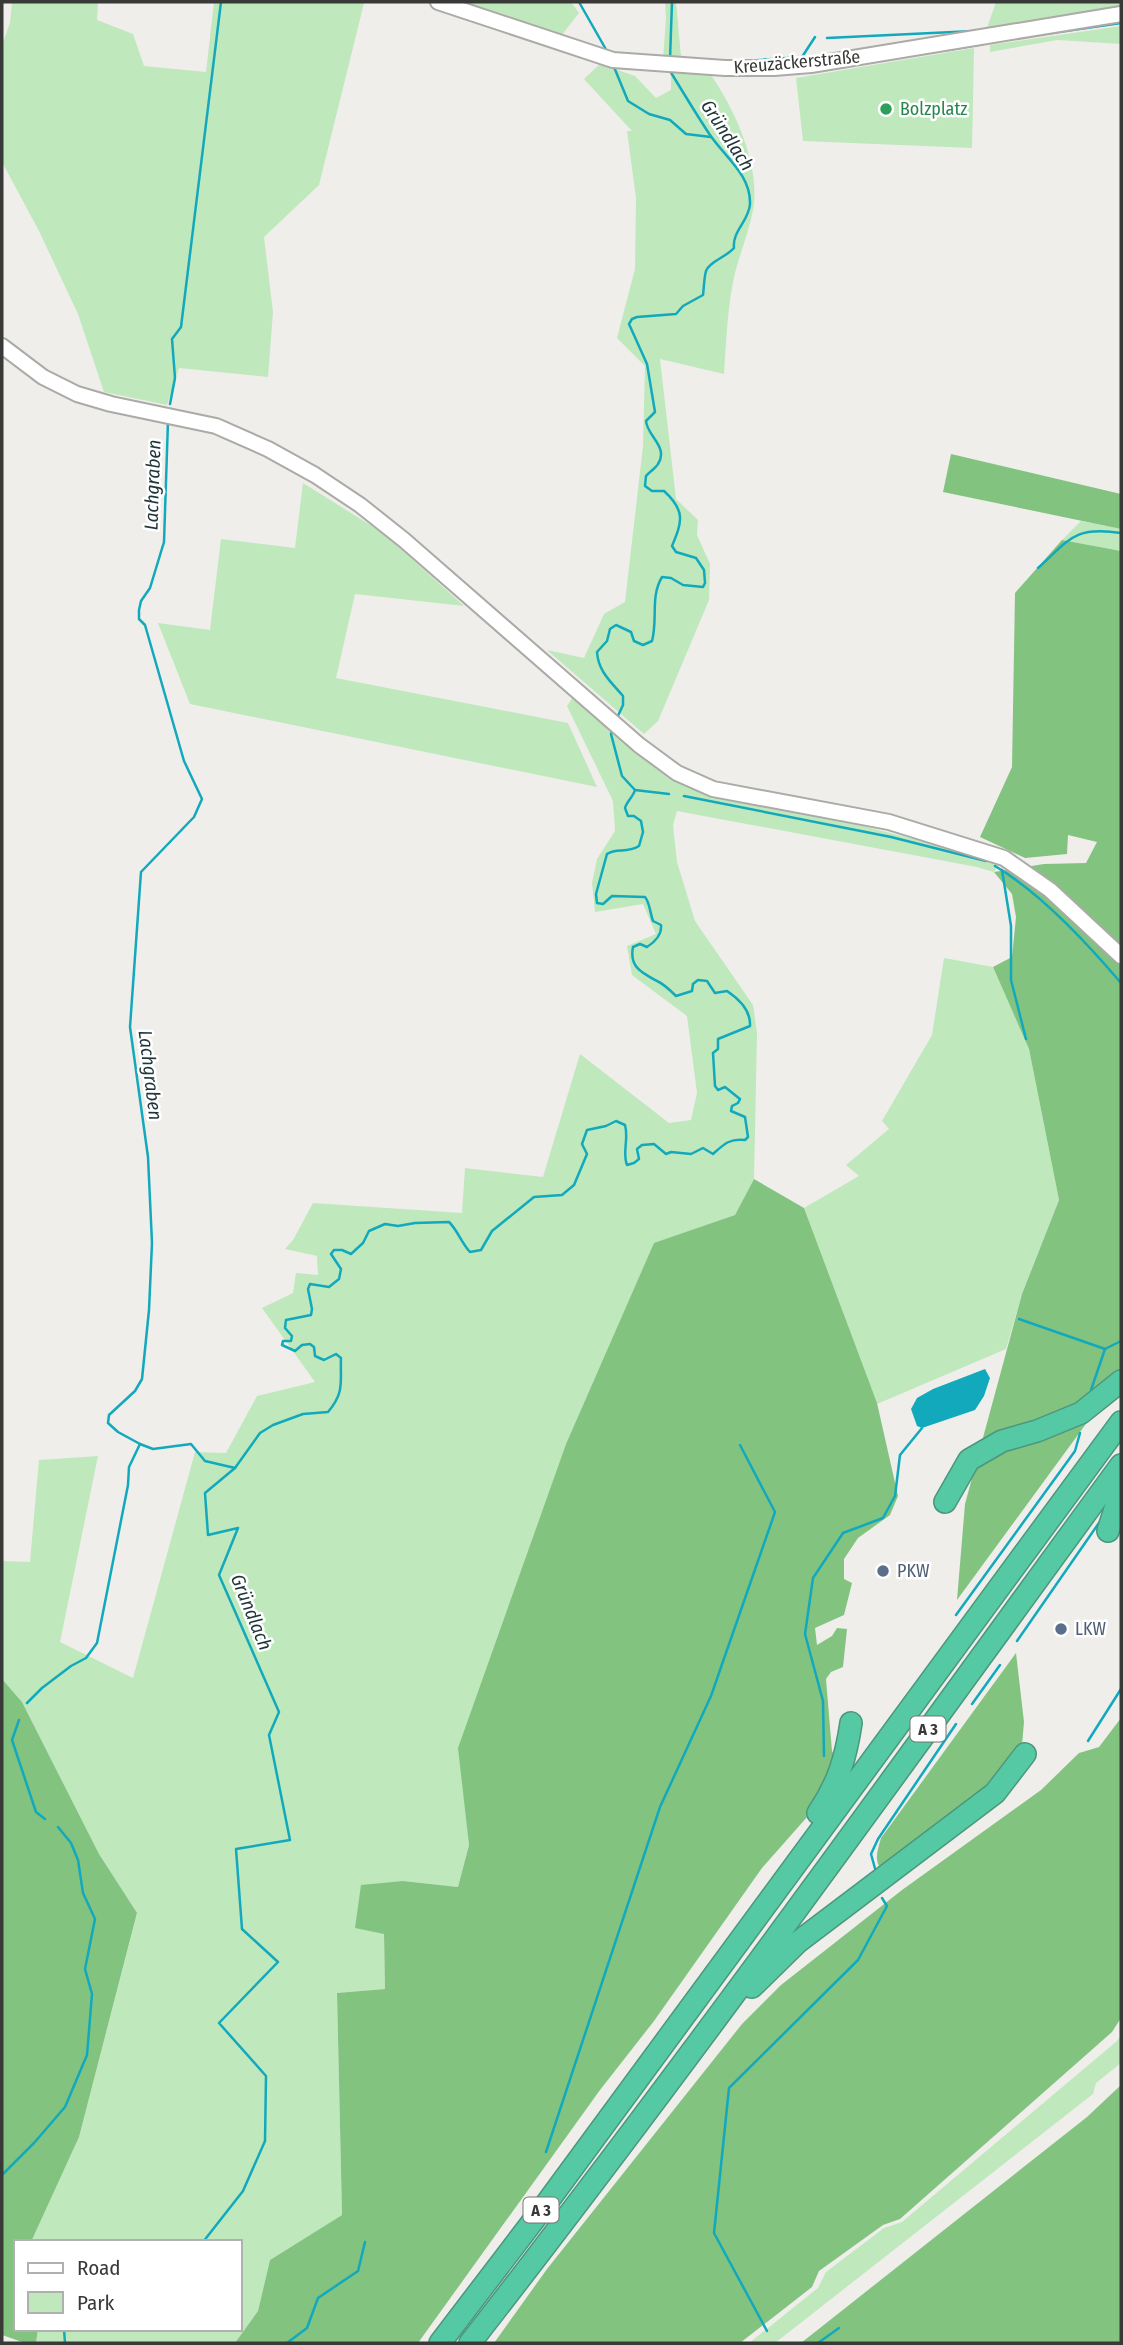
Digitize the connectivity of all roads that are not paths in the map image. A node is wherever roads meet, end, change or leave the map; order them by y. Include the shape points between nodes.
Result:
1 (438, 2) edge
2 (1121, 14) edge
3 (2, 346) edge
4 (1121, 956) edge
5 (1121, 1381) edge
6 (1121, 1422) edge
7 (1121, 1465) edge
8 (1121, 1490) edge
9 (945, 1502) dead end
10 (1108, 1531) dead end
11 (851, 1723) dead end
12 (1025, 1754) dead end
13 (798, 1862) junction
14 (734, 1994) junction
15 (440, 2343) edge
16 (470, 2343) edge

1 - 2 street, Kreuzäckerstraße via 613,60 725,68 811,65
3 - 4 street via 35,372 77,394 216,426 314,475 404,540 662,763 705,786 889,822 1004,858 1051,890
5 - 9 highway via 1081,1413 1002,1441 969,1460
6 - 13 highway, A 3
7 - 14 highway, A 3
8 - 10 highway
11 - 13 highway via 842,1769 801,1840
12 - 14 highway via 995,1793 798,1942 748,1991
13 - 15 highway, A 3
14 - 16 highway, A 3

